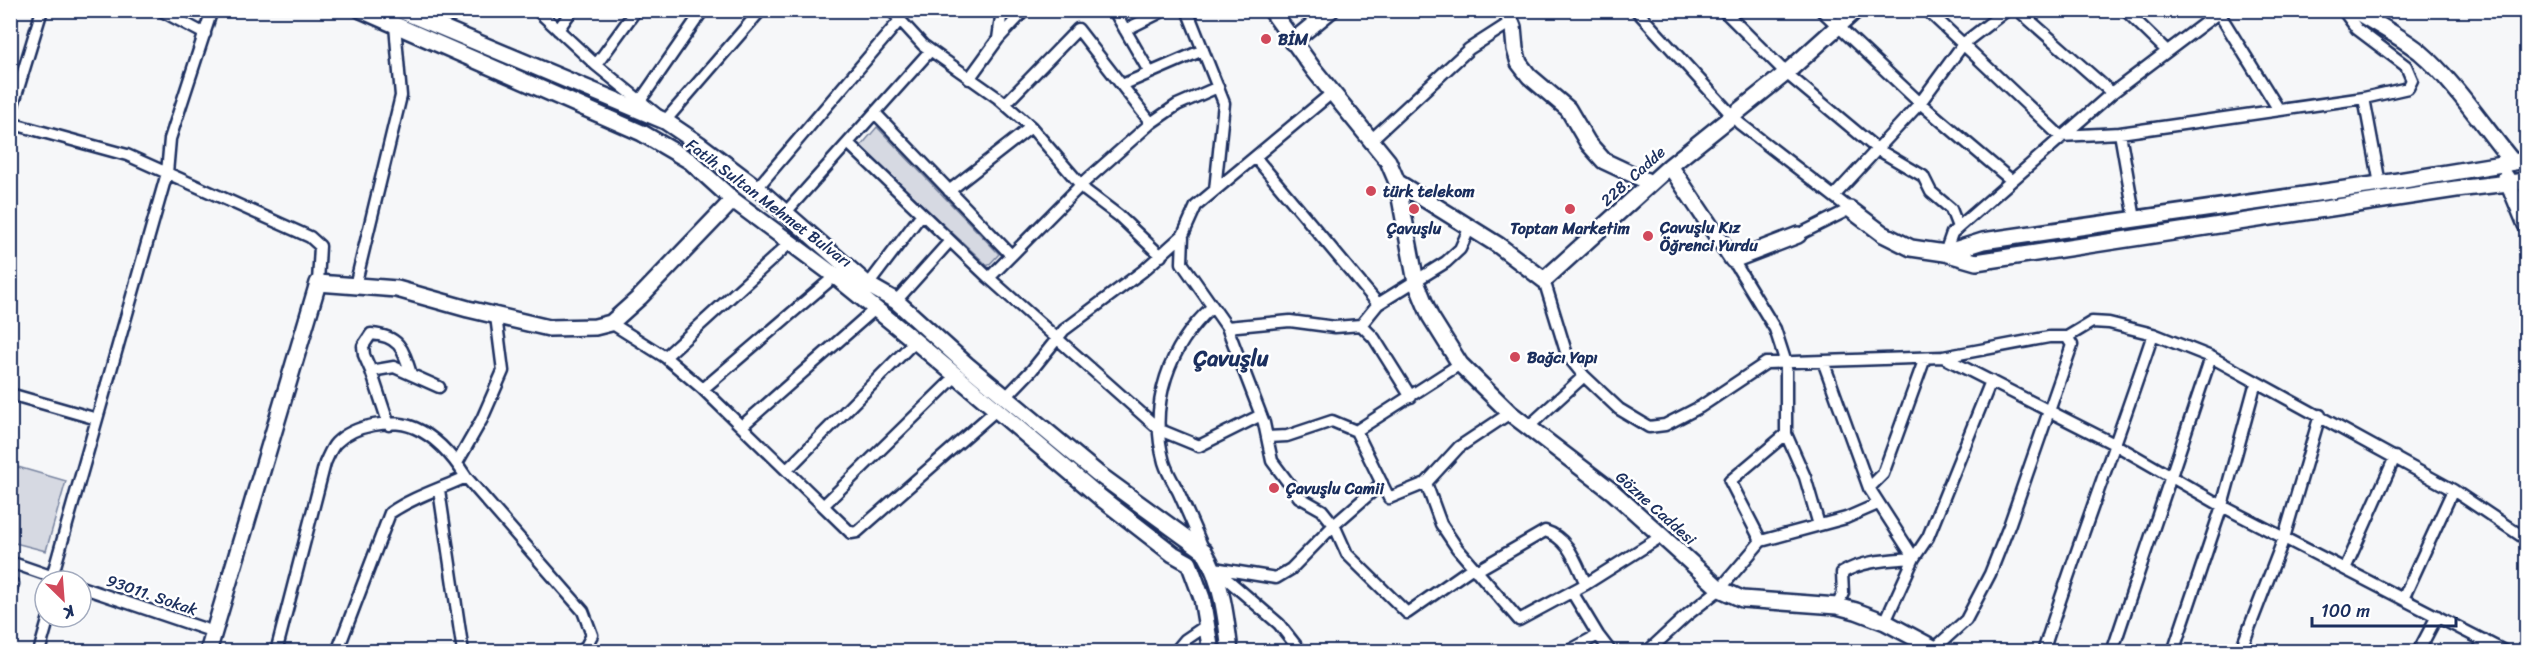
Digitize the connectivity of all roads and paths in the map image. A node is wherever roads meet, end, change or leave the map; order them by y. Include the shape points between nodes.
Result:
1 (42, 10) edge
2 (160, 10) edge
3 (212, 10) edge
4 (361, 10) edge
5 (537, 10) edge
6 (572, 10) edge
7 (636, 10) edge
8 (703, 10) edge
9 (761, 10) edge
10 (891, 10) edge
11 (1002, 10) edge
12 (1025, 10) edge
13 (1165, 10) edge
14 (1187, 10) edge
15 (1271, 10) edge
16 (1331, 10) edge
17 (1636, 10) edge
18 (1723, 10) edge
19 (1821, 10) edge
20 (1856, 10) edge
21 (1927, 10) edge
22 (2007, 10) edge
23 (2018, 10) edge
24 (2125, 10) edge
25 (2343, 10) edge
26 (2354, 10) edge
27 (2219, 11) edge
28 (1116, 14) dead end
29 (1508, 16) edge
30 (397, 18) edge
31 (900, 20) junction
32 (1840, 27) junction
33 (558, 30) junction
34 (1125, 30) junction
35 (205, 34) junction
36 (998, 39) junction
37 (1292, 42) junction
38 (1964, 43) junction
39 (1203, 50) junction
40 (930, 51) junction
41 (2167, 51) junction
42 (596, 65) junction
43 (1150, 73) junction
44 (1786, 73) junction
45 (969, 79) junction
46 (1122, 85) junction
47 (1218, 87) junction
48 (1333, 92) junction
49 (2112, 93) junction
50 (2364, 98) junction
51 (640, 101) junction
52 (1920, 103) junction
53 (1005, 104) junction
54 (2279, 110) junction
55 (874, 113) junction
56 (1733, 115) junction
57 (10, 116) edge
58 (665, 121) junction
59 (10, 123) edge
60 (1150, 123) junction
61 (1031, 127) junction
62 (2120, 133) junction
63 (2060, 136) junction
64 (1372, 140) junction
65 (848, 143) junction
66 (1877, 149) junction
67 (1255, 157) junction
68 (2518, 164) edge
69 (1670, 166) junction
70 (167, 173) junction
71 (2011, 180) junction
72 (2526, 181) edge
73 (1397, 182) junction
74 (1651, 183) junction
75 (1081, 184) junction
76 (2380, 184) junction
77 (2508, 184) junction
78 (757, 188) junction
79 (1215, 190) junction
80 (949, 191) junction
81 (1834, 196) junction
82 (733, 200) junction
83 (1850, 209) junction
84 (786, 212) junction
85 (921, 215) junction
86 (2135, 219) junction
87 (2526, 225) edge
88 (1470, 227) junction
89 (1958, 227) junction
90 (1184, 235) junction
91 (1798, 235) joint
92 (791, 242) junction
93 (950, 242) junction
94 (1946, 253) junction
95 (1011, 255) junction
96 (1161, 256) junction
97 (1733, 260) junction
98 (835, 276) junction
99 (989, 278) junction
100 (1544, 280) junction
101 (1416, 282) junction
102 (318, 283) junction
103 (868, 285) junction
104 (355, 286) junction
105 (896, 302) junction
106 (1378, 304) junction
107 (1212, 307) junction
108 (875, 309) junction
109 (496, 316) junction
110 (611, 323) junction
111 (1361, 325) junction
112 (1227, 327) junction
113 (2153, 334) junction
114 (2067, 337) junction
115 (1056, 340) junction
116 (915, 341) junction
117 (665, 357) junction
118 (1943, 357) junction
119 (2211, 357) junction
120 (1925, 358) junction
121 (1823, 362) junction
122 (1786, 363) junction
123 (1460, 364) junction
124 (371, 371) junction
125 (411, 374) junction
126 (957, 375) junction
127 (1584, 376) junction
128 (1991, 381) junction
129 (2258, 383) junction
130 (439, 387) dead end
131 (703, 389) junction
132 (10, 394) edge
133 (1007, 396) junction
134 (1411, 397) junction
135 (995, 411) junction
136 (2049, 411) junction
137 (1510, 413) junction
138 (1261, 414) junction
139 (2320, 415) junction
140 (97, 419) junction
141 (388, 425) junction
142 (742, 426) junction
143 (1528, 427) junction
144 (1160, 430) junction
145 (1356, 431) junction
146 (1786, 434) junction
147 (1267, 437) junction
148 (2116, 445) junction
149 (2395, 457) junction
150 (457, 463) junction
151 (788, 470) junction
152 (466, 477) junction
153 (2171, 477) junction
154 (1382, 483) junction
155 (1426, 483) junction
156 (1869, 488) junction
157 (439, 490) junction
158 (2453, 490) junction
159 (1878, 504) junction
160 (824, 505) junction
161 (2222, 506) junction
162 (1334, 525) junction
163 (1819, 525) junction
164 (1662, 536) junction
165 (2284, 538) junction
166 (2526, 539) edge
167 (1761, 541) junction
168 (1204, 551) junction
169 (1914, 558) junction
170 (10, 562) edge
171 (1214, 568) junction
172 (63, 569) edge
173 (1475, 569) junction
174 (2345, 569) junction
175 (33, 570) edge
176 (1586, 584) junction
177 (1719, 589) junction
178 (93, 590) edge
179 (1572, 592) junction
180 (2403, 599) junction
181 (1837, 606) junction
182 (2437, 616) junction
183 (1885, 622) junction
184 (1207, 625) junction
185 (46, 629) edge
186 (214, 632) junction
187 (1598, 635) junction
188 (2484, 640) junction
189 (1938, 650) edge
190 (39, 651) edge
191 (208, 651) edge
192 (276, 651) edge
193 (337, 651) edge
194 (463, 651) edge
195 (496, 651) edge
196 (527, 651) edge
197 (584, 651) edge
198 (1175, 651) edge
199 (1211, 651) edge
200 (1230, 651) edge
201 (1300, 651) edge
202 (1567, 651) edge
203 (1611, 651) edge
204 (1647, 651) edge
205 (2043, 651) edge
206 (2112, 651) edge
207 (2173, 651) edge
208 (2240, 651) edge
209 (2418, 651) edge
210 (2478, 651) edge
211 (2506, 651) edge

1 - 57 street
2 - 35 street
3 - 35 street
4 - 30 street, Fatih Sultan Mehmet Bulvarı
5 - 33 street
6 - 33 street
7 - 42 street
8 - 51 street
9 - 58 street
10 - 31 street
11 - 36 street
12 - 36 street
13 - 34 street
14 - 39 street
15 - 37 street, Gözne Caddesi
16 - 37 street
17 - 56 street
18 - 44 street
19 - 32 street
20 - 32 street, 228. Cadde
21 - 38 street
22 - 38 street
23 - 49 street
24 - 41 street
25 - 50 street via 2357,29 2406,66 2412,80 2408,88
26 - 68 street via 2421,53
27 - 41 street
27 - 54 street
28 - 34 street
29 - 64 street
29 - 74 street via 1519,63 1568,110 1604,161
30 - 58 street, Fatih Sultan Mehmet Bulvarı
30 - 82 street, Fatih Sultan Mehmet Bulvarı via 642,133 690,161
30 - 104 street via 401,96
31 - 40 street
31 - 78 street
32 - 44 street, 228. Cadde
32 - 52 street
33 - 42 street
34 - 43 street
35 - 70 street via 170,139
36 - 45 street
37 - 48 street, Gözne Caddesi
38 - 52 street
38 - 63 street
39 - 43 street
39 - 47 street
40 - 45 street
40 - 55 street
41 - 49 street
42 - 51 street
43 - 46 street
44 - 56 street, 228. Cadde
44 - 66 street
45 - 53 street
46 - 53 street via 1078,29
46 - 60 street
47 - 60 street via 1177,105
47 - 79 street via 1224,103
48 - 64 street, Gözne Caddesi
48 - 67 street
49 - 63 street
50 - 54 street
50 - 76 street
51 - 58 street
52 - 66 street
52 - 71 street
53 - 61 street
54 - 62 street
55 - 65 street
55 - 80 street
56 - 69 street, 228. Cadde
56 - 81 street
58 - 78 street, Fatih Sultan Mehmet Bulvarı
59 - 70 street via 127,155
60 - 75 street
61 - 75 street
61 - 80 street
62 - 63 street
62 - 86 street
63 - 71 street
64 - 73 street, Gözne Caddesi via 1388,161
65 - 84 street
65 - 85 street
66 - 81 street
66 - 89 street via 1923,176 1931,192 1951,209
67 - 79 street
67 - 106 street
68 - 76 street
68 - 77 street
69 - 74 street, 228. Cadde
69 - 97 street
70 - 102 street via 310,237 320,246
70 - 140 street
71 - 89 street
72 - 77 street
73 - 88 street
73 - 101 street, Gözne Caddesi
74 - 100 street, 228. Cadde
75 - 95 street
75 - 96 street
76 - 86 street
77 - 87 street
77 - 94 street via 1976,262
78 - 84 street, Fatih Sultan Mehmet Bulvarı
79 - 90 street via 1196,206
80 - 95 street
81 - 83 street
82 - 92 street, Fatih Sultan Mehmet Bulvarı
82 - 110 street
83 - 91 street
83 - 94 street via 1883,234 1911,248
84 - 103 street, Fatih Sultan Mehmet Bulvarı
85 - 93 street
85 - 103 street
86 - 94 street via 1983,241
88 - 100 street
88 - 101 street via 1460,249
89 - 94 street
90 - 96 street
90 - 107 street via 1182,263
91 - 97 street
92 - 98 street, Fatih Sultan Mehmet Bulvarı
92 - 117 street
93 - 99 street
93 - 105 street
95 - 99 street
96 - 115 street via 1086,311
97 - 122 street via 1775,330
98 - 108 street, Fatih Sultan Mehmet Bulvarı
98 - 131 street
99 - 115 street
100 - 127 street via 1568,354
101 - 106 street
101 - 123 street, Gözne Caddesi via 1430,316
102 - 104 street
102 - 186 street
103 - 105 street, Fatih Sultan Mehmet Bulvarı
104 - 109 street via 397,289
105 - 133 street, Fatih Sultan Mehmet Bulvarı
106 - 111 street
107 - 112 street
107 - 144 street via 1194,323 1164,378
108 - 116 street, Fatih Sultan Mehmet Bulvarı
108 - 142 street
109 - 110 street via 549,328
109 - 150 street via 503,371
110 - 117 street
111 - 112 street via 1335,327 1290,321
111 - 134 street via 1374,338
112 - 138 street
113 - 114 street via 2092,322
113 - 119 street
113 - 148 street
114 - 118 street
114 - 136 street via 2072,345
115 - 133 street
115 - 144 street
116 - 126 street, Fatih Sultan Mehmet Bulvarı
116 - 151 street
117 - 131 street
118 - 120 street
118 - 128 street
119 - 129 street
119 - 153 street
120 - 121 street
120 - 156 street via 1883,474
121 - 122 street
121 - 156 street
122 - 127 street via 1766,363 1700,407 1665,425 1649,427 1619,409
122 - 146 street
123 - 134 street
123 - 137 street, Gözne Caddesi
124 - 125 street via 394,367
124 - 125 street via 363,345 371,334 394,339
124 - 141 street
125 - 130 street
126 - 135 street, Fatih Sultan Mehmet Bulvarı
126 - 160 street
127 - 143 street
128 - 136 street
128 - 169 street via 1928,537
129 - 139 street
129 - 161 street
131 - 142 street
132 - 140 street
133 - 168 street, Fatih Sultan Mehmet Bulvarı via 1097,473
134 - 145 street
135 - 160 street via 857,532 851,533
135 - 184 street, Fatih Sultan Mehmet Bulvarı via 1101,498 1189,563
136 - 148 street
136 - 189 street via 1990,573 1966,620
137 - 143 street, Gözne Caddesi
137 - 155 street via 1459,447
138 - 144 street via 1199,446
138 - 147 street
139 - 149 street
139 - 165 street
140 - 172 street
141 - 150 street via 414,428
141 - 192 street via 355,430 335,443 325,464
142 - 151 street
143 - 164 street, Gözne Caddesi via 1613,492
144 - 168 street via 1164,462
145 - 147 street via 1332,421 1287,436
145 - 154 street
146 - 163 street via 1805,477
146 - 167 street via 1730,481
147 - 162 street via 1272,461 1299,497 1322,510
148 - 153 street
148 - 205 street
149 - 158 street
149 - 174 street
150 - 152 street
151 - 160 street
152 - 157 street
152 - 197 street via 583,611 592,635
153 - 161 street
153 - 206 street
154 - 155 street via 1389,498
154 - 162 street
155 - 173 street via 1441,524
156 - 159 street
157 - 193 street via 408,501 390,513
157 - 194 street
158 - 166 street
158 - 180 street
159 - 163 street
159 - 169 street
161 - 165 street
161 - 207 street
162 - 171 street via 1291,569 1276,578
162 - 173 street via 1347,554 1407,613
163 - 167 street
164 - 176 street
164 - 177 street, Gözne Caddesi
165 - 174 street
165 - 208 street
167 - 177 street
168 - 171 street
169 - 181 street via 1883,560 1842,573 1843,593
169 - 183 street
170 - 175 street
171 - 200 street
171 - 201 street via 1279,624
173 - 176 street via 1545,531 1558,535 1569,549
173 - 179 street via 1520,620
174 - 180 street
176 - 179 street
177 - 181 street, Gözne Caddesi via 1742,599
177 - 204 street
178 - 186 street, 93011. Sokak
179 - 187 street
180 - 182 street
181 - 183 street, Gözne Caddesi
182 - 188 street
182 - 209 street
183 - 189 street, Gözne Caddesi
184 - 198 street
184 - 199 street, Fatih Sultan Mehmet Bulvarı
185 - 190 street
186 - 191 street
187 - 202 street
187 - 203 street
188 - 210 street
188 - 211 street
195 - 196 street

